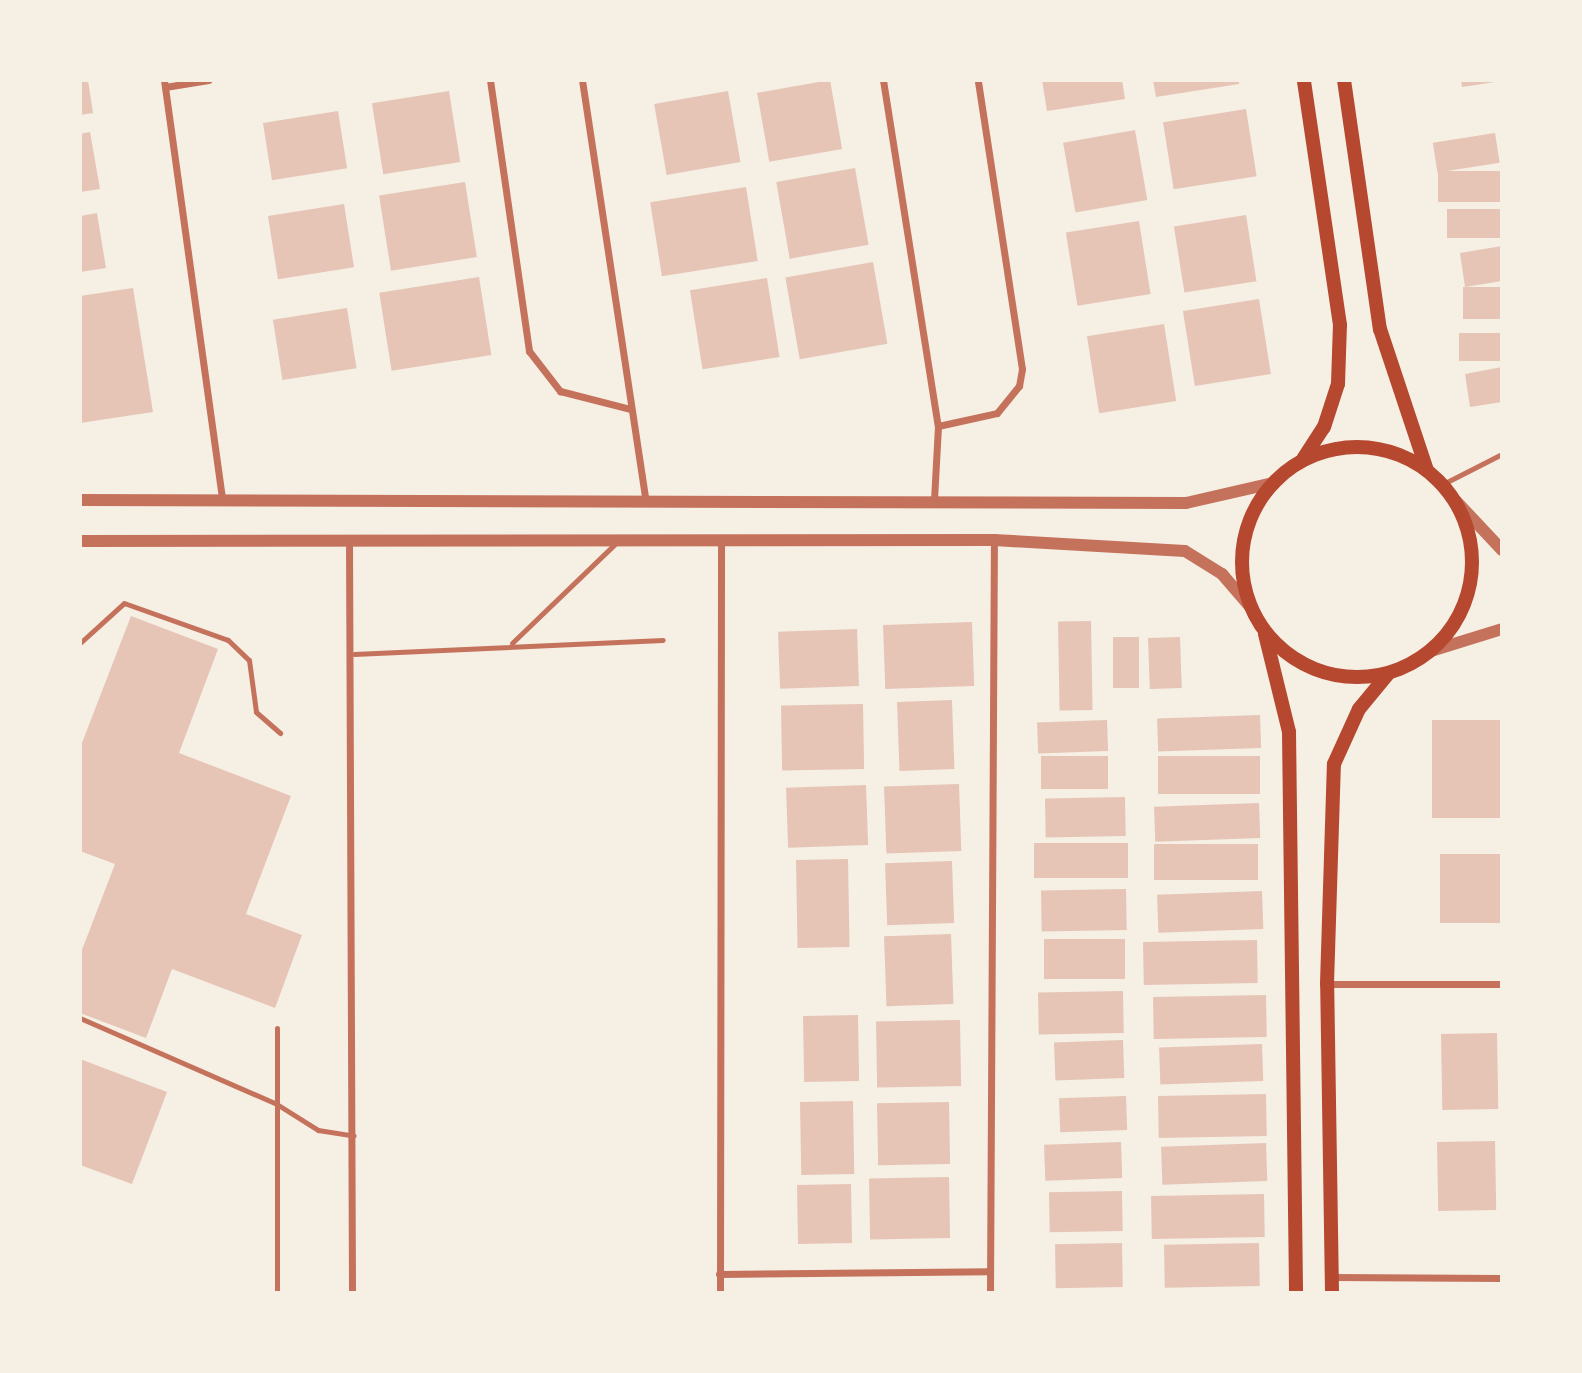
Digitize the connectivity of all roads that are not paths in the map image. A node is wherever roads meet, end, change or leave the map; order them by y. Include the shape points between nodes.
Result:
1 (208, 80) edge
2 (490, 80) edge
3 (582, 80) edge
4 (883, 80) edge
5 (978, 80) edge
6 (1304, 80) edge
7 (1344, 80) edge
8 (164, 84) edge
9 (630, 409) junction
10 (938, 426) junction
11 (1500, 457) edge
12 (1303, 459) junction
13 (1427, 470) junction
14 (1273, 482) junction
15 (1443, 484) junction
16 (222, 496) junction
17 (645, 499) junction
18 (934, 499) junction
19 (80, 500) edge
20 (1456, 502) junction
21 (349, 539) junction
22 (619, 539) junction
23 (721, 539) junction
24 (994, 540) junction
25 (80, 541) edge
26 (1502, 551) edge
27 (1252, 609) junction
28 (1264, 629) junction
29 (1502, 629) edge
30 (663, 640) dead end
31 (80, 643) edge
32 (512, 643) junction
33 (1431, 651) junction
34 (354, 654) junction
35 (1388, 674) junction
36 (279, 733) dead end
37 (1326, 984) junction
38 (1502, 984) edge
39 (80, 1018) edge
40 (278, 1028) dead end
41 (275, 1103) junction
42 (354, 1136) junction
43 (990, 1271) junction
44 (719, 1274) junction
45 (1332, 1277) junction
46 (1502, 1278) edge
47 (277, 1293) edge
48 (352, 1293) edge
49 (720, 1293) edge
50 (990, 1293) edge
51 (1296, 1293) edge
52 (1332, 1293) edge

1 - 8 street
2 - 9 street via 528,351 560,391
3 - 9 street
4 - 10 street
5 - 10 street via 1022,369 1019,386 997,413
6 - 12 main road via 1340,325 1338,384 1324,427
7 - 13 main road via 1380,329
8 - 16 street
9 - 17 street
10 - 18 street
11 - 15 lane
12 - 13 main road via 1367,446
12 - 14 main road
13 - 15 main road
14 - 18 street via 1186,503
14 - 27 main road via 1254,510 1244,542 1243,576
15 - 20 main road
16 - 17 street
16 - 19 street
17 - 18 street
20 - 26 street
20 - 33 main road via 1473,564 1467,597
21 - 22 street
21 - 25 street
21 - 34 street
22 - 23 street
22 - 32 lane
23 - 24 street
23 - 44 street
24 - 27 street via 1185,551 1222,574
24 - 43 street
27 - 28 main road
28 - 35 main road via 1288,654 1319,671 1353,677
28 - 51 main road via 1289,732
29 - 33 street
30 - 32 lane
31 - 36 lane via 124,603 228,640 249,660 256,712
32 - 34 lane
33 - 35 main road
34 - 42 street
35 - 37 main road via 1359,709 1334,764
37 - 38 street
37 - 45 main road
39 - 41 lane
40 - 41 lane
41 - 42 lane via 318,1130
41 - 47 lane
42 - 48 street
43 - 44 street
43 - 50 street
44 - 49 street
45 - 46 street
45 - 52 main road

